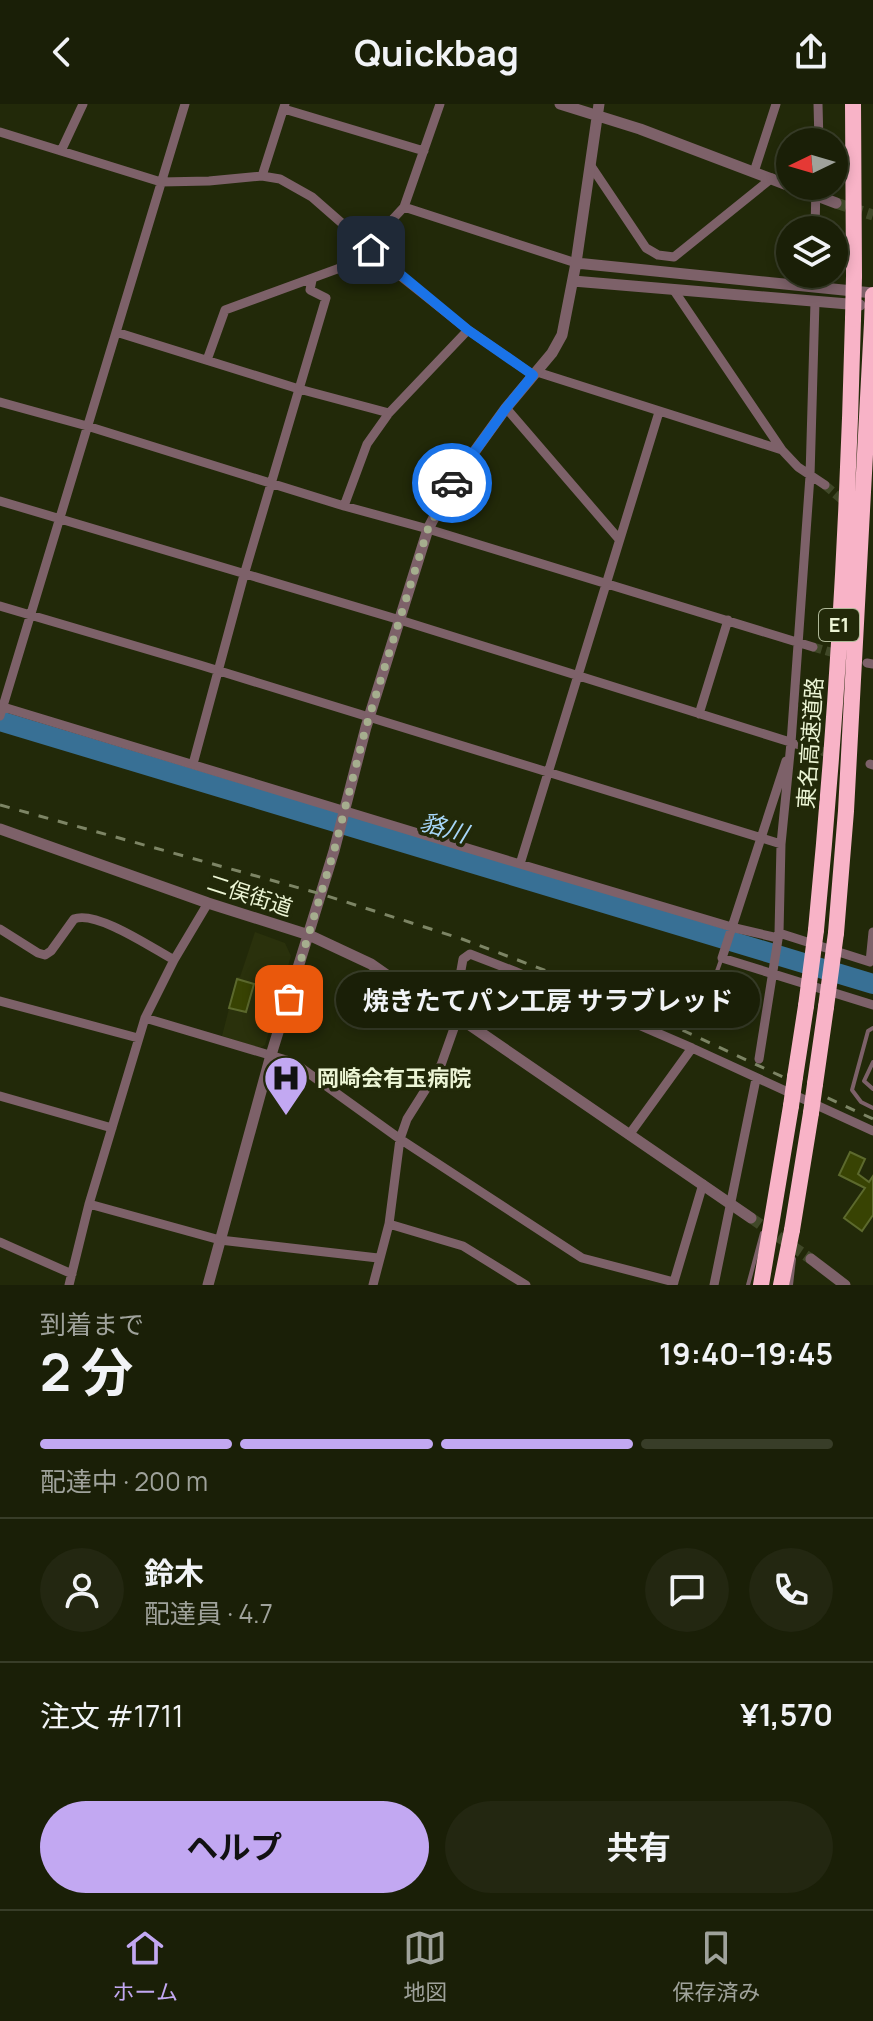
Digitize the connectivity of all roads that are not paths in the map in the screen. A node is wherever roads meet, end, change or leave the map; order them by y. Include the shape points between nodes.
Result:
1 (83, 104) edge
2 (185, 104) edge
3 (440, 104) edge
4 (599, 104) edge
5 (776, 104) edge
6 (818, 104) edge
7 (853, 104) edge
8 (564, 105) edge
9 (284, 106) edge
10 (599, 117) junction
11 (819, 128) edge
12 (0, 132) edge
13 (61, 151) junction
14 (424, 151) junction
15 (591, 166) junction
16 (754, 172) junction
17 (262, 176) junction
18 (772, 178) junction
19 (776, 180) edge
20 (161, 182) junction
21 (831, 200) edge
22 (836, 203) tunnel mouth
23 (404, 207) junction
24 (370, 248) junction
25 (576, 263) junction
26 (312, 280) junction
27 (573, 281) junction
28 (776, 283) edge
29 (822, 288) edge
30 (673, 289) junction
31 (873, 294) edge
32 (815, 302) junction
33 (873, 306) edge
34 (872, 323) edge
35 (468, 330) junction
36 (116, 332) junction
37 (207, 360) junction
38 (535, 374) junction
39 (299, 389) junction
40 (0, 402) edge
41 (506, 408) junction
42 (659, 412) junction
43 (389, 413) junction
44 (87, 426) junction
45 (782, 450) junction
46 (810, 476) junction
47 (272, 482) junction
48 (825, 485) tunnel mouth
49 (0, 501) edge
50 (344, 506) junction
51 (60, 519) junction
52 (428, 529) junction
53 (618, 538) junction
54 (244, 575) junction
55 (605, 583) junction
56 (0, 606) edge
57 (30, 616) junction
58 (400, 620) junction
59 (728, 620) junction
60 (798, 640) junction
61 (813, 647) tunnel mouth
62 (219, 671) junction
63 (579, 676) junction
64 (1, 709) edge
65 (699, 714) junction
66 (369, 719) junction
67 (791, 747) junction
68 (806, 747) tunnel mouth
69 (193, 764) junction
70 (550, 772) junction
71 (344, 811) junction
72 (0, 829) edge
73 (759, 837) junction
74 (781, 844) junction
75 (520, 864) junction
76 (208, 903) junction
77 (731, 927) junction
78 (0, 929) edge
79 (873, 932) edge
80 (309, 935) junction
81 (778, 937) junction
82 (723, 956) junction
83 (174, 960) junction
84 (773, 973) junction
85 (711, 976) dead end
86 (0, 1001) edge
87 (873, 1005) edge
88 (456, 1016) junction
89 (145, 1018) junction
90 (873, 1028) edge
91 (138, 1038) junction
92 (692, 1048) junction
93 (271, 1055) junction
94 (759, 1059) dead end
95 (859, 1062) junction
96 (872, 1065) edge
97 (756, 1079) junction
98 (873, 1089) edge
99 (0, 1096) edge
100 (873, 1108) edge
101 (112, 1128) junction
102 (873, 1131) edge
103 (629, 1135) junction
104 (400, 1139) junction
105 (783, 1153) junction
106 (804, 1157) junction
107 (703, 1184) junction
108 (89, 1204) junction
109 (731, 1204) junction
110 (751, 1218) tunnel mouth
111 (389, 1224) junction
112 (220, 1240) junction
113 (0, 1242) edge
114 (378, 1258) junction
115 (811, 1259) tunnel mouth
116 (72, 1274) junction
117 (830, 1280) edge
118 (673, 1284) edge
119 (69, 1285) edge
120 (208, 1285) edge
121 (373, 1285) edge
122 (526, 1285) edge
123 (714, 1285) edge
124 (748, 1285) edge
125 (761, 1285) edge
126 (781, 1285) edge
127 (791, 1285) edge
128 (845, 1285) edge

1 - 13 street
2 - 20 street
3 - 14 street
4 - 10 street
5 - 16 street
6 - 11 street
7 - 105 highway, 東名高速道路 / E1, bridge via 849,464 828,805 816,930
8 - 10 street
9 - 14 street
9 - 17 street
10 - 15 street
10 - 16 street
12 - 13 street
13 - 20 street
14 - 23 street
15 - 18 street via 646,248 674,257
15 - 25 street
16 - 18 street
17 - 20 street
17 - 24 street via 280,179 312,197
18 - 19 street
20 - 36 street
21 - 22 street
23 - 24 street
23 - 25 street
24 - 26 street via 359,261
24 - 35 street
25 - 27 street
25 - 28 street
26 - 37 street via 222,312
26 - 39 street via 310,290 326,298
27 - 30 street
27 - 38 street via 562,335
29 - 31 street
30 - 32 street
30 - 45 street
31 - 34 highway, 東名高速道路 / E1, bridge
32 - 33 street
32 - 46 street
34 - 106 highway, 東名高速道路 / E1, bridge via 846,811 836,933
35 - 38 street
35 - 43 street
36 - 37 street
36 - 44 street
37 - 39 street
38 - 41 street
38 - 42 street
39 - 43 street
39 - 47 street
40 - 44 street
41 - 52 street via 454,480
41 - 53 street
42 - 45 street
42 - 53 street
43 - 50 street via 367,444
44 - 47 street
44 - 51 street
45 - 46 street
46 - 48 street
46 - 60 street
47 - 50 street
47 - 54 street
49 - 51 street
50 - 52 street
51 - 54 street
51 - 57 street
52 - 55 street
52 - 58 street
53 - 55 street
54 - 58 street
54 - 62 street
55 - 59 street
55 - 63 street
56 - 57 street
57 - 62 street
57 - 64 street
58 - 63 street
58 - 66 street
59 - 60 street
59 - 65 street
60 - 61 street
60 - 67 street
62 - 66 street
62 - 69 street
63 - 65 street
63 - 70 street
64 - 69 street
65 - 67 street
66 - 70 street
66 - 71 street
67 - 68 street
67 - 73 street
67 - 74 street
69 - 71 street
70 - 73 street
70 - 75 street
71 - 75 street
71 - 80 street
72 - 76 street, 二俣街道
73 - 74 street
73 - 77 street
74 - 81 street
75 - 77 street
76 - 80 street, 二俣街道
76 - 83 street
77 - 81 street
77 - 82 street
78 - 83 street via 45,955 74,919 83,916
79 - 81 street via 870,962
80 - 88 street, 二俣街道 via 371,964
80 - 93 street
81 - 84 street
82 - 84 street
82 - 85 lane
83 - 89 street
84 - 87 street
84 - 94 street
86 - 91 street
88 - 92 street via 463,959 470,954
88 - 103 street, 二俣街道
88 - 104 street via 441,1065
89 - 91 street
89 - 93 street
90 - 95 lane
91 - 101 street
92 - 97 street
92 - 103 street
93 - 104 street via 293,1062
93 - 112 street
95 - 96 lane
95 - 100 lane via 852,1090
96 - 98 lane via 864,1081
97 - 102 street
97 - 109 street
99 - 101 street
101 - 108 street
103 - 107 street, 二俣街道
104 - 111 street
104 - 118 street via 582,1258
105 - 124 lane
105 - 125 highway, 東名高速道路 / E1
106 - 126 highway, 東名高速道路 / E1, bridge
106 - 127 lane
107 - 109 street, 二俣街道
107 - 118 street
108 - 112 street
108 - 116 street
109 - 110 street, 二俣街道
109 - 123 street
111 - 114 street
111 - 122 street via 463,1246
112 - 114 street
112 - 120 street
113 - 116 street
114 - 121 street
115 - 117 street
116 - 119 street
117 - 128 street

